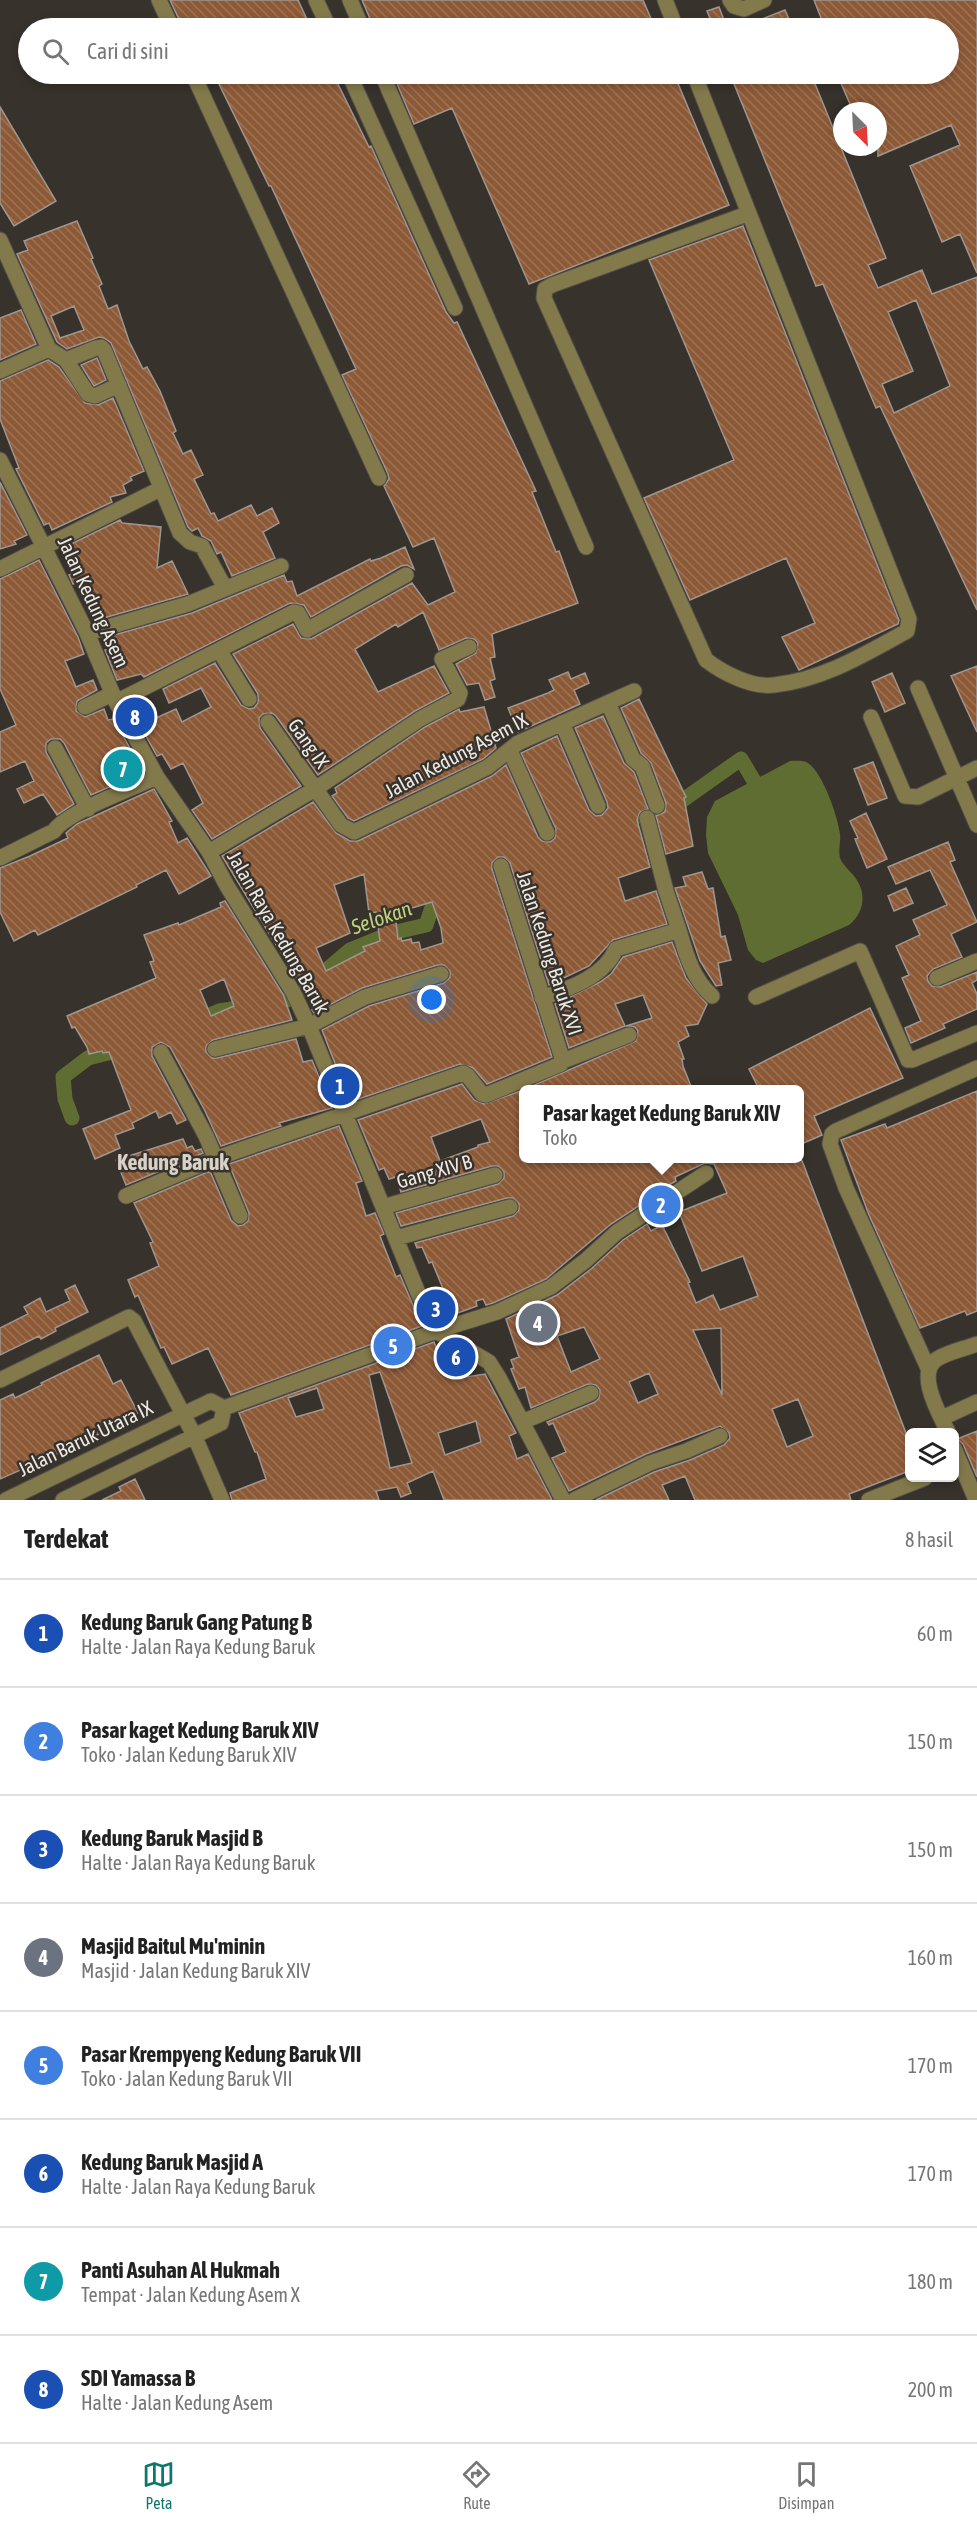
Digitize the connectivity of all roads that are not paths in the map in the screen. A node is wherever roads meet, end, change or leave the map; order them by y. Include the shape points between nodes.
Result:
1 (159, 0) edge
2 (316, 0) edge
3 (350, 0) edge
4 (665, 0) edge
5 (730, 0) edge
6 (764, 0) edge
7 (167, 18) edge
8 (324, 18) edge
9 (358, 18) edge
10 (672, 18) edge
11 (198, 84) edge
12 (354, 84) edge
13 (386, 84) edge
14 (698, 84) edge
15 (747, 214) junction
16 (0, 240) edge
17 (455, 308) dead end
18 (49, 349) junction
19 (66, 360) junction
20 (0, 371) edge
21 (119, 385) junction
22 (0, 460) edge
23 (379, 478) dead end
24 (160, 489) junction
25 (45, 546) junction
26 (586, 547) dead end
27 (280, 566) dead end
28 (0, 569) edge
29 (406, 575) dead end
30 (225, 588) junction
31 (87, 633) junction
32 (469, 647) dead end
33 (219, 650) junction
34 (918, 688) dead end
35 (634, 691) dead end
36 (114, 698) junction
37 (249, 699) dead end
38 (608, 703) junction
39 (84, 707) dead end
40 (871, 717) dead end
41 (268, 722) dead end
42 (562, 723) junction
43 (55, 748) dead end
44 (510, 751) junction
45 (977, 768) edge
46 (157, 777) junction
47 (957, 777) junction
48 (315, 789) junction
49 (598, 806) dead end
50 (88, 808) junction
51 (977, 825) edge
52 (547, 833) dead end
53 (209, 852) junction
54 (0, 858) edge
55 (501, 866) dead end
56 (679, 930) junction
57 (977, 961) edge
58 (441, 974) dead end
59 (937, 978) dead end
60 (712, 996) dead end
61 (756, 997) dead end
62 (542, 998) junction
63 (309, 1026) junction
64 (977, 1033) edge
65 (629, 1035) dead end
66 (215, 1049) dead end
67 (161, 1052) dead end
68 (563, 1061) junction
69 (977, 1068) edge
70 (345, 1113) junction
71 (214, 1159) junction
72 (706, 1173) dead end
73 (495, 1175) dead end
74 (126, 1196) dead end
75 (510, 1207) dead end
76 (383, 1208) junction
77 (240, 1216) dead end
78 (396, 1238) junction
79 (436, 1330) junction
80 (977, 1344) edge
81 (928, 1368) junction
82 (0, 1380) edge
83 (591, 1393) dead end
84 (977, 1402) edge
85 (225, 1408) junction
86 (183, 1413) junction
87 (522, 1422) junction
88 (945, 1425) edge
89 (194, 1434) junction
90 (720, 1436) dead end
91 (959, 1464) edge
92 (918, 1482) edge
93 (902, 1494) edge
94 (6, 1500) edge
95 (63, 1500) edge
96 (222, 1500) edge
97 (563, 1500) edge
98 (574, 1500) edge
99 (869, 1500) edge
100 (976, 1500) edge

1 - 7 street
2 - 8 street
3 - 9 street
4 - 10 street
5 - 6 street via 744,9
11 - 23 street
12 - 17 street
13 - 26 street
14 - 15 street
15 - 15 street via 909,619 907,631 842,667 773,686 729,675 706,660 544,298 545,289 552,285
16 - 18 street
18 - 19 street
18 - 20 street
19 - 21 street via 88,394 95,396
19 - 21 street via 101,347
21 - 24 street
22 - 25 street, Jalan Kedung Asem
24 - 25 street
24 - 30 street via 180,532 190,542 202,546
25 - 28 street
25 - 31 street, Jalan Kedung Asem
27 - 30 street
29 - 33 street via 307,630 296,611
30 - 31 street via 188,604
31 - 36 street, Jalan Kedung Asem
32 - 48 street via 442,659 460,693 458,699 420,719
33 - 36 street
33 - 37 street
34 - 47 street
35 - 38 street, Jalan Kedung Asem IX
36 - 39 street
36 - 46 street, Jalan Kedung Asem
38 - 42 street, Jalan Kedung Asem IX
38 - 56 street via 633,759 642,766 666,891
40 - 47 street via 905,796 918,797
41 - 48 street, Gang IX
42 - 44 street, Jalan Kedung Asem IX via 518,743
42 - 49 street
43 - 50 street
44 - 48 street, Jalan Kedung Asem IX via 488,767 354,832 341,825
44 - 52 street
45 - 47 street
46 - 50 street
46 - 53 street, Jalan Kedung Asem
47 - 51 street
48 - 53 street
50 - 54 street via 54,831
53 - 63 street, Jalan Raya Kedung Baruk
55 - 62 street, Jalan Kedung Baruk XVI
56 - 60 street via 688,961
56 - 62 street via 616,949 613,960 589,979
57 - 59 street
58 - 63 street via 365,997
61 - 64 street via 860,951 908,1060
62 - 68 street, Jalan Kedung Baruk XVI
63 - 66 street
63 - 70 street, Jalan Raya Kedung Baruk
65 - 68 street
67 - 71 street via 206,1136
68 - 70 street, Jalan Kedung Baruk XVI via 486,1095 463,1073
69 - 81 street via 836,1131 830,1138 846,1188
70 - 71 street
70 - 76 street, Jalan Raya Kedung Baruk
71 - 74 street
71 - 77 street
72 - 79 street via 617,1232 551,1287 489,1315
73 - 76 street, Gang XIV B
75 - 78 street
76 - 78 street, Jalan Raya Kedung Baruk
78 - 79 street, Jalan Raya Kedung Baruk
79 - 85 street
79 - 87 street via 489,1362
80 - 81 street via 936,1360
81 - 88 street via 926,1378
82 - 86 street via 129,1317
83 - 87 street
84 - 88 street
85 - 86 street, Jalan Baruk Utara IX via 212,1400
85 - 89 street via 221,1423
86 - 89 street
86 - 94 street, Jalan Baruk Utara IX
87 - 97 street
89 - 95 street
89 - 96 street
90 - 98 street via 650,1463
91 - 100 street
92 - 93 street
93 - 99 street

